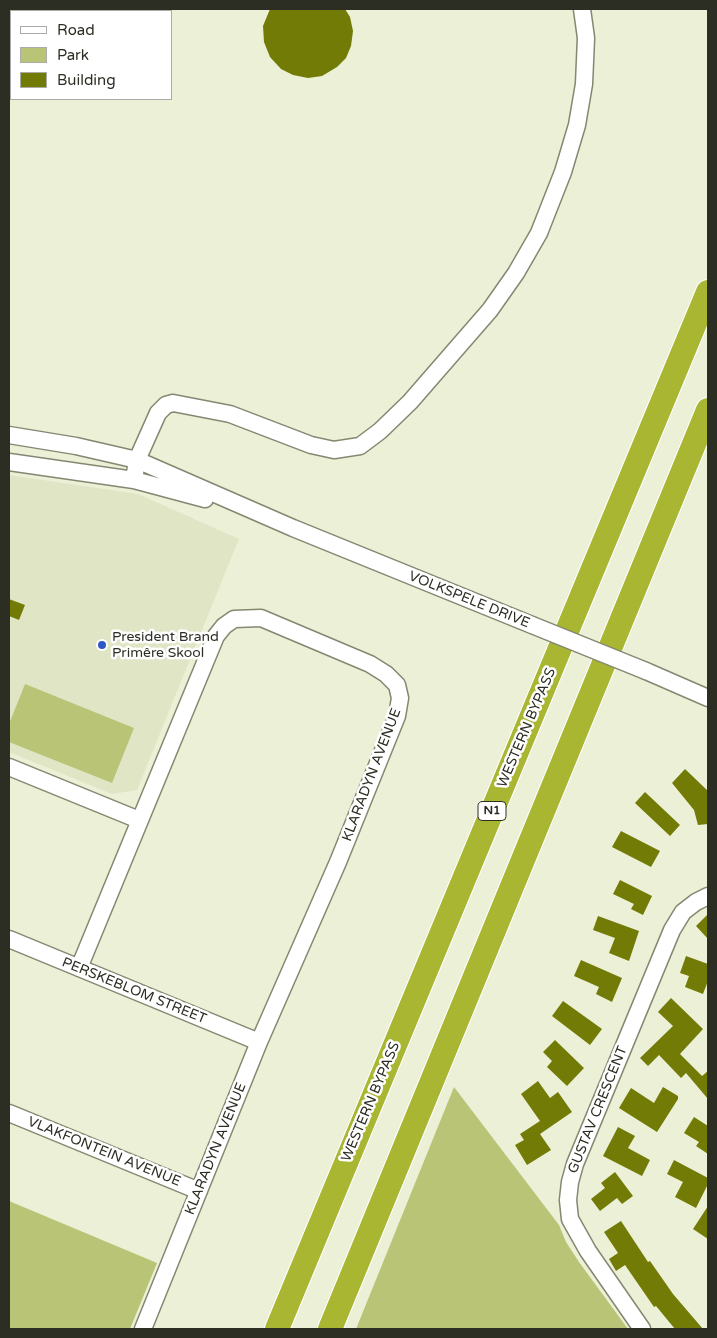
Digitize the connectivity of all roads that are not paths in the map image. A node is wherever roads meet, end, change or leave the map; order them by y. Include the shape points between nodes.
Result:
1 (582, 9) edge
2 (708, 292) edge
3 (708, 410) edge
4 (9, 435) edge
5 (137, 460) junction
6 (9, 462) edge
7 (134, 480) junction
8 (293, 528) junction
9 (708, 698) edge
10 (9, 767) edge
11 (139, 820) junction
12 (708, 896) edge
13 (9, 939) edge
14 (79, 968) junction
15 (259, 1042) junction
16 (9, 1113) edge
17 (199, 1191) junction
18 (142, 1329) edge
19 (277, 1329) edge
20 (330, 1329) edge
21 (642, 1329) edge

1 - 5 street via 586,38 584,84 577,125 539,233 490,310 410,402 360,446 334,450 311,445 230,414 173,403 158,413
2 - 19 highway, WESTERN BYPASS / N1
3 - 20 highway
4 - 5 street, VOLKSPELE DRIVE
5 - 7 street
5 - 8 street, VOLKSPELE DRIVE
6 - 7 street, VOLKSPELE DRIVE
7 - 8 street, VOLKSPELE DRIVE
8 - 9 street, VOLKSPELE DRIVE, bridge
10 - 11 street
11 - 14 street, KLARADYN AVENUE
11 - 15 street, KLARADYN AVENUE via 216,636 234,619 262,618 370,664 397,685 400,698 397,716 338,862
12 - 21 street, GUSTAV CRESCENT via 683,912 672,930 570,1182 570,1219
13 - 14 street, PERSKEBLOM STREET
14 - 15 street, PERSKEBLOM STREET
15 - 17 street, KLARADYN AVENUE
16 - 17 street, VLAKFONTEIN AVENUE
17 - 18 street, KLARADYN AVENUE

